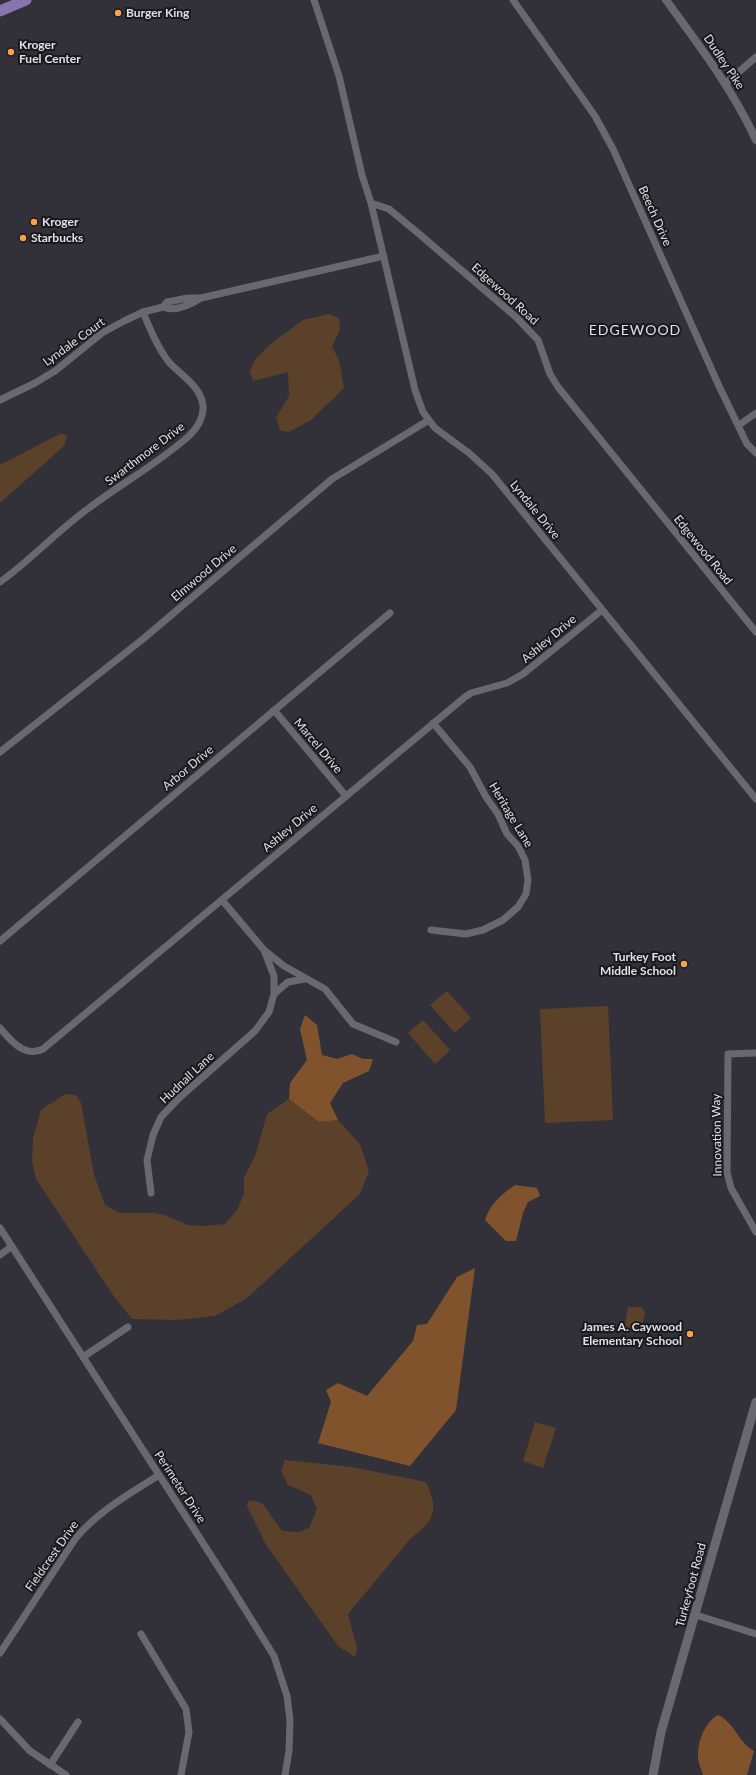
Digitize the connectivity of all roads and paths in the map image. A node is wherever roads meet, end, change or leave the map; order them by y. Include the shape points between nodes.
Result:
1 (26, 0) edge
2 (314, 0) edge
3 (513, 0) edge
4 (666, 0) edge
5 (0, 11) edge
6 (756, 57) edge
7 (725, 84) junction
8 (756, 140) edge
9 (371, 203) junction
10 (384, 256) junction
11 (143, 312) junction
12 (0, 400) edge
13 (756, 413) edge
14 (429, 420) junction
15 (739, 425) junction
16 (756, 453) edge
17 (0, 582) edge
18 (602, 610) junction
19 (390, 613) dead end
20 (756, 632) edge
21 (274, 710) junction
22 (433, 723) junction
23 (0, 752) edge
24 (346, 796) junction
25 (756, 799) edge
26 (222, 900) junction
27 (431, 930) dead end
28 (0, 941) edge
29 (264, 950) junction
30 (305, 978) junction
31 (274, 994) junction
32 (0, 1028) edge
33 (396, 1042) dead end
34 (756, 1053) edge
35 (151, 1193) dead end
36 (0, 1228) edge
37 (756, 1232) edge
38 (12, 1246) junction
39 (0, 1255) edge
40 (128, 1328) dead end
41 (83, 1357) junction
42 (756, 1402) edge
43 (159, 1475) junction
44 (696, 1615) junction
45 (141, 1634) dead end
46 (756, 1634) edge
47 (0, 1653) edge
48 (0, 1719) edge
49 (78, 1722) dead end
50 (50, 1765) junction
51 (66, 1775) edge
52 (181, 1775) edge
53 (285, 1775) edge
54 (653, 1775) edge

1 - 5 main road
2 - 9 street via 339,76
3 - 15 street, Beech Drive via 596,116
4 - 7 street, Dudley Pike
6 - 7 street
7 - 8 street, Dudley Pike
9 - 10 street, Lyndale Drive
9 - 20 street, Edgewood Road via 389,209 528,328 538,340 550,374 558,387
10 - 11 street, Lyndale Court via 201,298 167,302 163,307
10 - 14 street, Lyndale Drive via 415,390
11 - 12 street, Lyndale Court via 102,333 36,383
11 - 17 street, Swarthmore Drive via 161,351 200,395 203,411 199,425 190,435 133,479 67,524
13 - 15 street
14 - 18 street, Lyndale Drive via 446,437 483,464
14 - 23 street, Elmwood Drive via 332,480 143,638
15 - 16 street, Beech Drive via 747,444
18 - 22 street, Ashley Drive via 523,674 507,683 471,693
18 - 25 street, Lyndale Drive
19 - 21 street, Arbor Drive
21 - 24 street, Marcel Drive
21 - 28 street, Arbor Drive
22 - 24 street, Ashley Drive
22 - 27 street, Heritage Lane via 470,767 508,834 518,846 525,860 528,880 526,894 518,907 503,920 483,930 466,934
24 - 26 street, Ashley Drive
26 - 29 street, Hudnall Lane
26 - 32 street, Ashley Drive via 44,1049 22,1049
29 - 30 street, Hudnall Lane
29 - 31 street, Hudnall Lane via 274,976
30 - 31 street via 288,982
30 - 33 street, Hudnall Lane via 329,992 353,1024
31 - 35 street, Hudnall Lane via 269,1012 255,1031 161,1117 153,1135 147,1160
34 - 37 street, Innovation Way via 728,1054 727,1172 731,1188
36 - 38 street, Perimeter Drive
38 - 39 street
38 - 41 street, Perimeter Drive
40 - 41 street
41 - 43 street, Perimeter Drive
42 - 44 main road, Turkeyfoot Road
43 - 47 street, Fieldcrest Drive via 101,1512 86,1526
43 - 53 street, Perimeter Drive via 277,1663 287,1696 290,1720
44 - 46 street
44 - 54 main road, Turkeyfoot Road via 661,1732
45 - 52 street via 186,1709 189,1732
48 - 50 street via 30,1750
49 - 50 street
50 - 51 street

